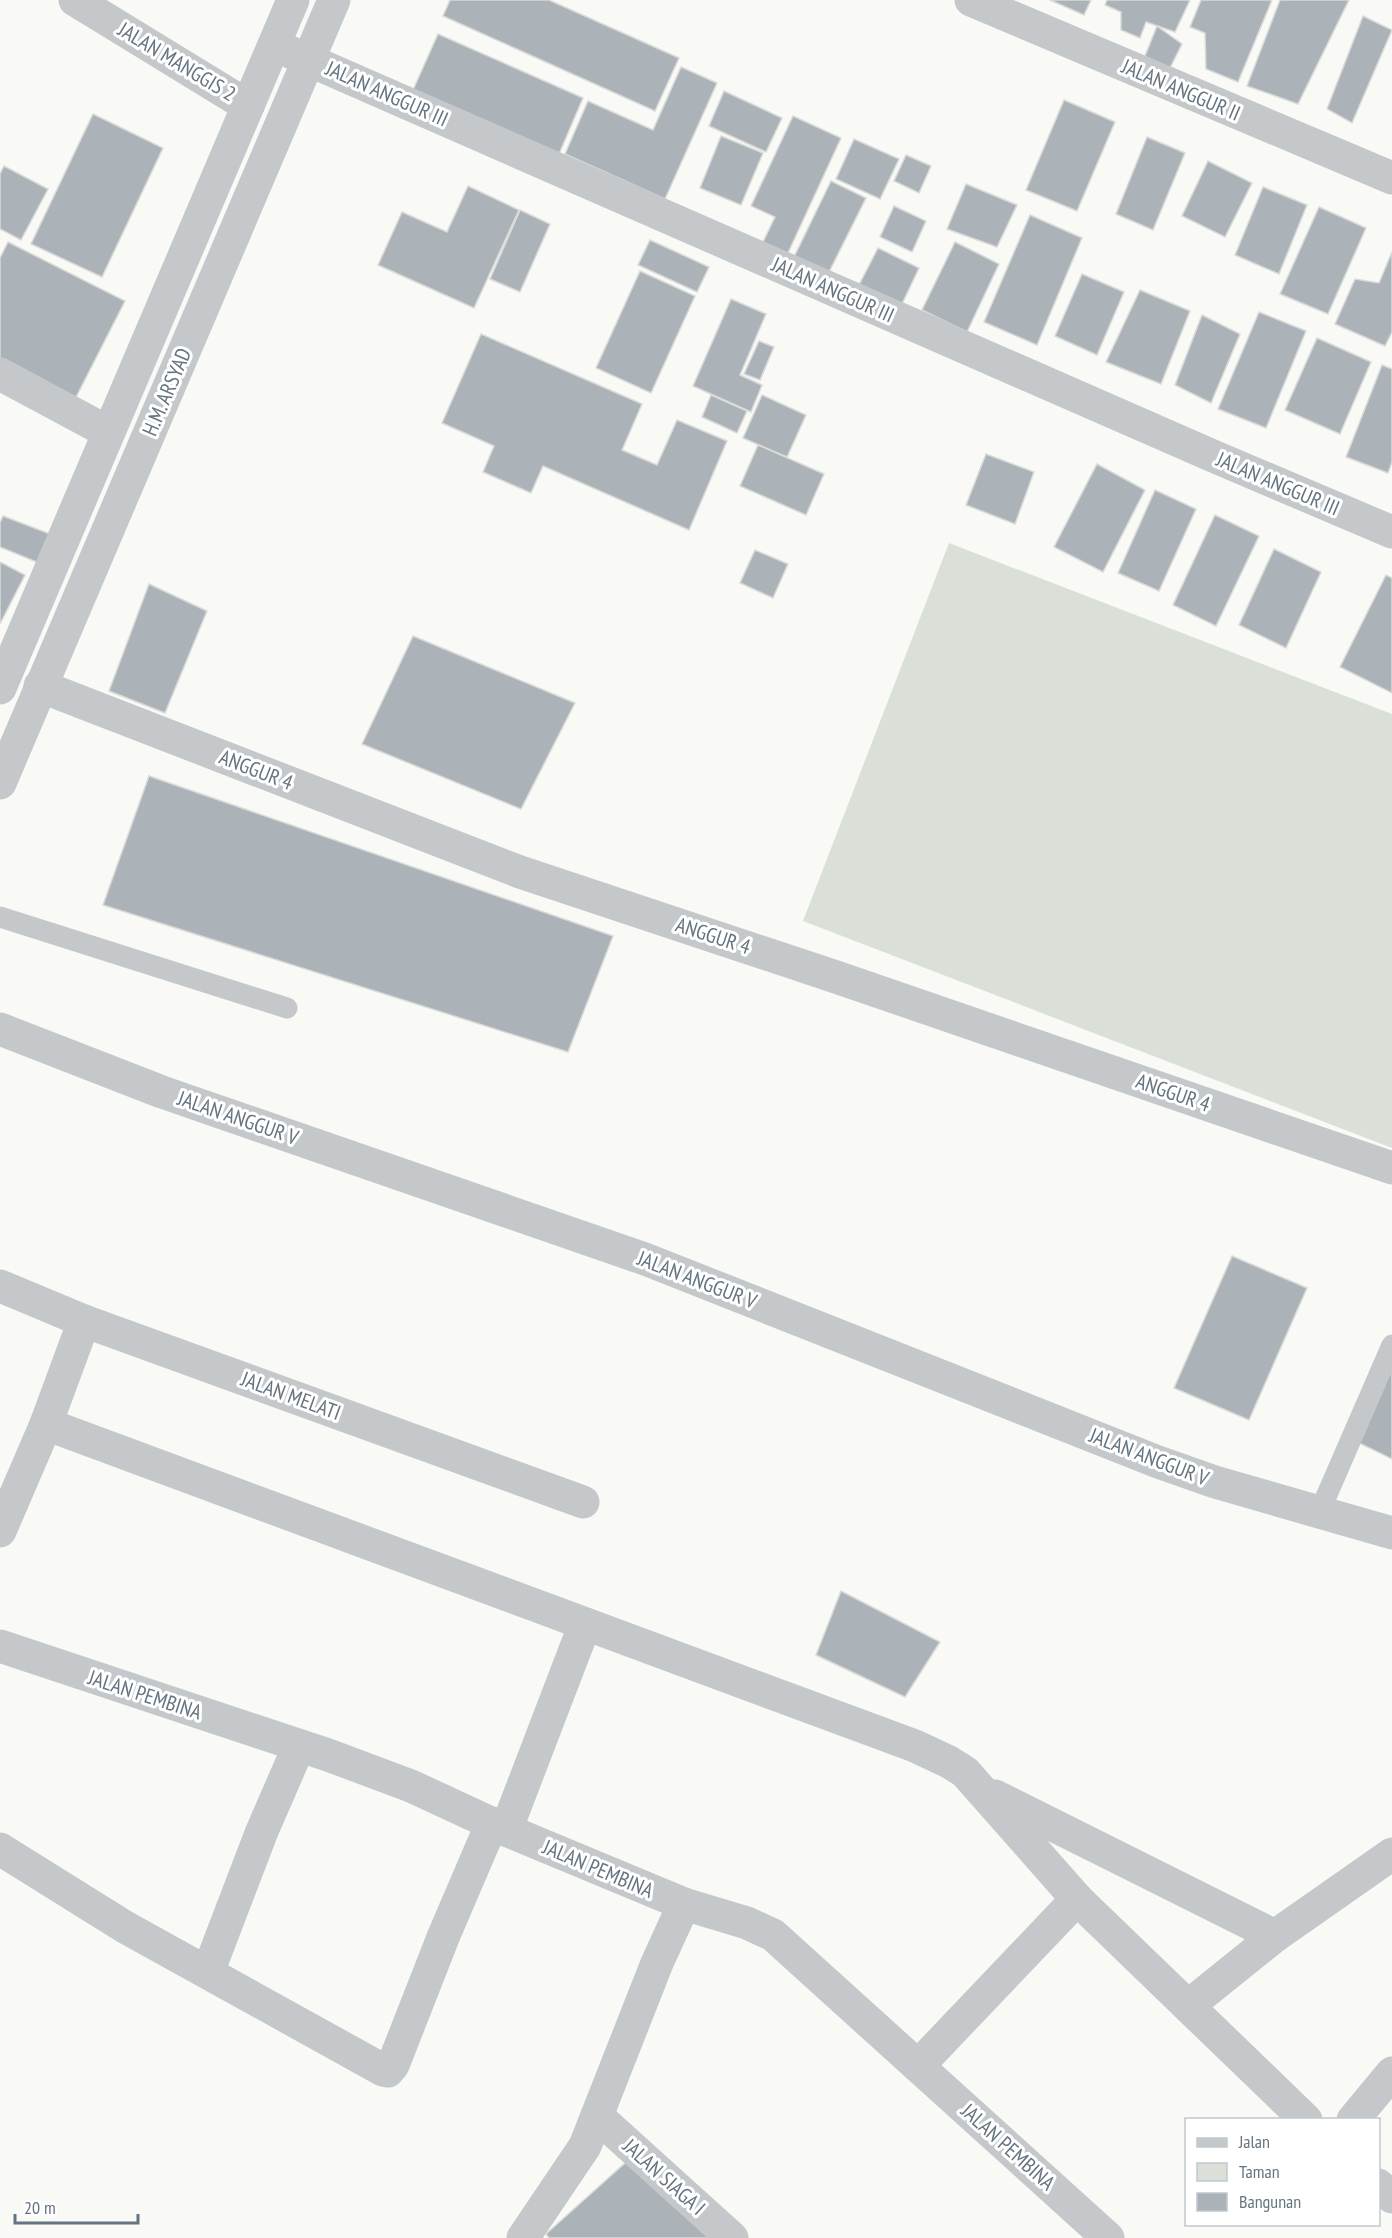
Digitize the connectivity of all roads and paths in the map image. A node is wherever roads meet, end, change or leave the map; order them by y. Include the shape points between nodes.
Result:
1 (75, 0) edge
2 (293, 0) edge
3 (334, 0) edge
4 (971, 0) edge
5 (274, 45) junction
6 (307, 59) junction
7 (248, 106) junction
8 (1392, 178) edge
9 (0, 374) edge
10 (108, 432) junction
11 (1392, 532) edge
12 (1, 683) edge
13 (40, 686) junction
14 (0, 783) edge
15 (0, 917) edge
16 (287, 1008) dead end
17 (0, 1029) edge
18 (1392, 1168) edge
19 (0, 1286) edge
20 (84, 1321) junction
21 (1392, 1345) edge
22 (46, 1424) junction
23 (583, 1502) dead end
24 (1319, 1513) junction
25 (0, 1531) edge
26 (1392, 1533) edge
27 (585, 1624) junction
28 (0, 1646) edge
29 (299, 1746) junction
30 (979, 1788) junction
31 (499, 1827) junction
32 (0, 1849) edge
33 (1392, 1854) edge
34 (1077, 1899) junction
35 (684, 1904) junction
36 (1275, 1936) junction
37 (208, 1972) junction
38 (1188, 2006) junction
39 (918, 2066) junction
40 (1392, 2073) edge
41 (597, 2116) junction
42 (1304, 2118) edge
43 (1355, 2118) edge
44 (1380, 2187) edge
45 (1392, 2197) edge
46 (522, 2238) edge
47 (732, 2238) edge
48 (1107, 2238) edge

1 - 7 street, JALAN MANGGIS 2
2 - 5 street, H.M. ARSYAD
3 - 6 street, H.M. ARSYAD
4 - 8 street, JALAN ANGGUR II
5 - 6 street, JALAN ANGGUR III
5 - 7 street, H.M. ARSYAD
6 - 11 street, JALAN ANGGUR III
6 - 13 street, H.M. ARSYAD
7 - 10 street, H.M. ARSYAD
9 - 10 street
10 - 12 street, H.M. ARSYAD
13 - 14 street, H.M. ARSYAD
13 - 18 street, ANGGUR 4 via 519,872 847,980
15 - 16 lane
17 - 24 street, JALAN ANGGUR V via 162,1092 645,1259 1158,1462
19 - 20 street, JALAN MELATI
20 - 22 street
20 - 23 street, JALAN MELATI
21 - 24 lane
22 - 25 street
22 - 27 street
24 - 26 street, JALAN ANGGUR V
27 - 30 street via 915,1746 965,1772
27 - 31 street
28 - 29 street, JALAN PEMBINA
29 - 31 street, JALAN PEMBINA via 411,1786
29 - 37 street
30 - 34 street
30 - 36 street
31 - 35 street, JALAN PEMBINA
31 - 37 street via 444,1935 388,2071
32 - 37 street via 125,1927
33 - 36 street
34 - 38 street
34 - 39 street
35 - 39 street, JALAN PEMBINA via 773,1935
35 - 41 street
36 - 38 street
38 - 42 street
39 - 48 street, JALAN PEMBINA
40 - 43 street
41 - 46 street via 585,2146
41 - 47 street, JALAN SIAGA I
44 - 45 street

